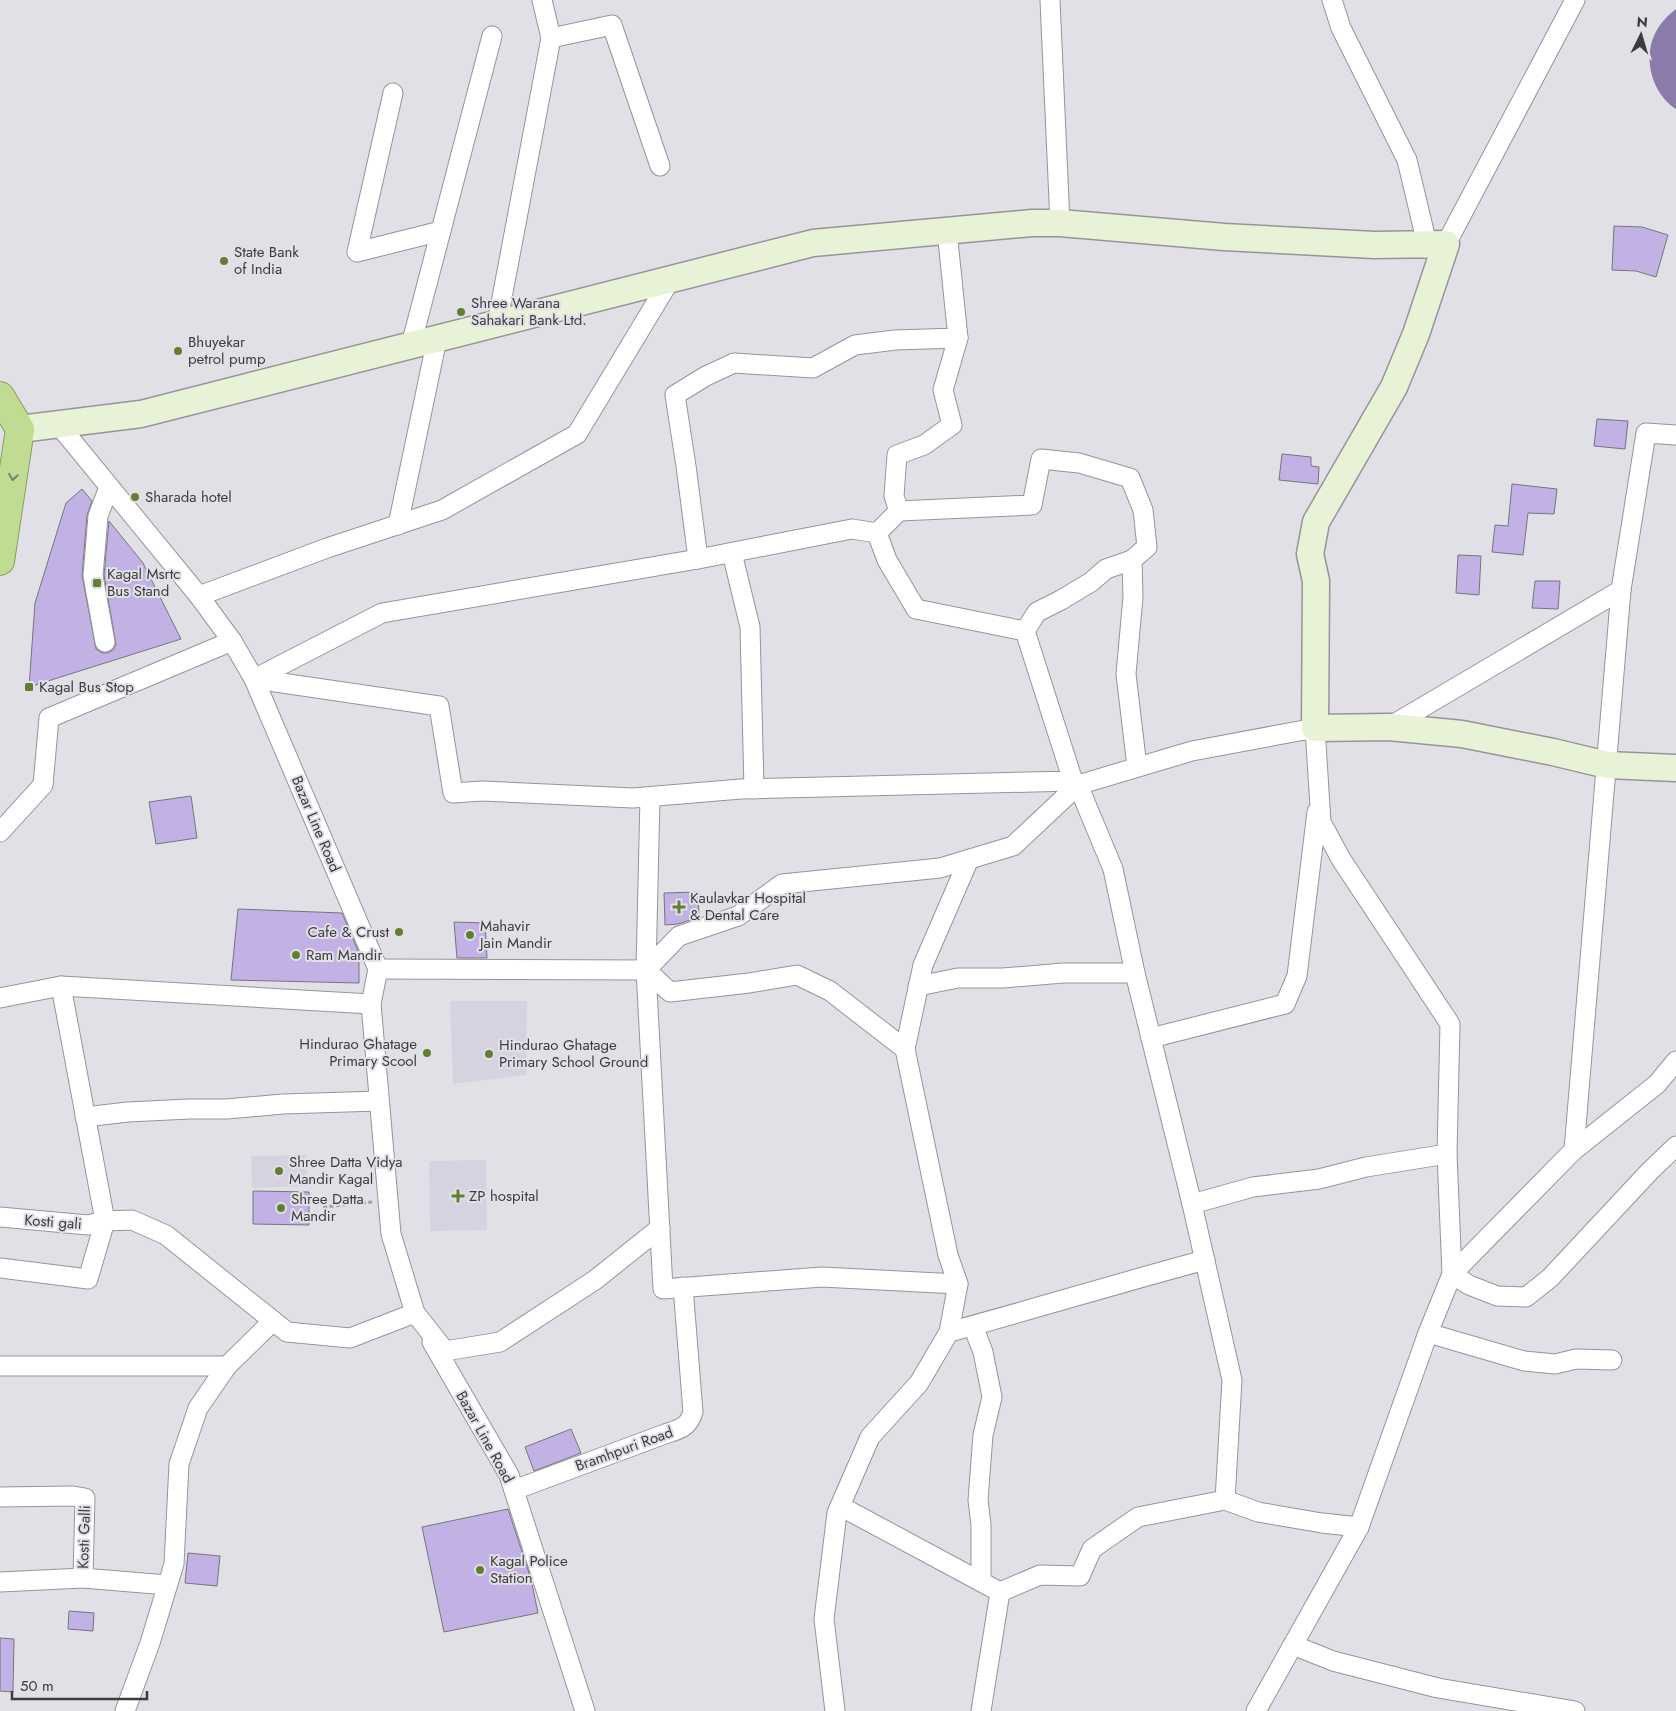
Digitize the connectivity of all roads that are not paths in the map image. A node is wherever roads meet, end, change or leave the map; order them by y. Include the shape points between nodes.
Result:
1 (542, 0) edge
2 (1050, 0) edge
3 (1332, 0) edge
4 (1575, 0) edge
5 (492, 36) dead end
6 (551, 38) junction
7 (393, 93) dead end
8 (660, 166) dead end
9 (1060, 223) junction
10 (441, 231) junction
11 (947, 231) junction
12 (1437, 244) junction
13 (670, 280) junction
14 (497, 324) junction
15 (958, 338) junction
16 (437, 339) junction
17 (411, 345) junction
18 (0, 396) edge
19 (58, 424) junction
20 (20, 429) junction
21 (1676, 435) edge
22 (109, 487) junction
23 (899, 511) junction
24 (398, 524) junction
25 (877, 533) junction
26 (732, 552) junction
27 (698, 559) junction
28 (1132, 560) junction
29 (0, 561) edge
30 (1621, 590) junction
31 (198, 596) junction
32 (1025, 632) junction
33 (105, 642) dead end
34 (232, 642) junction
35 (254, 679) junction
36 (1388, 727) junction
37 (1315, 728) junction
38 (1607, 765) junction
39 (1137, 767) junction
40 (1676, 768) edge
41 (1078, 785) junction
42 (754, 789) junction
43 (1319, 791) junction
44 (650, 797) junction
45 (0, 832) edge
46 (969, 860) junction
47 (378, 969) junction
48 (646, 970) junction
49 (1135, 974) junction
50 (61, 986) junction
51 (918, 986) junction
52 (0, 998) edge
53 (371, 1004) junction
54 (1151, 1038) junction
55 (905, 1048) junction
56 (1676, 1060) edge
57 (379, 1101) junction
58 (85, 1117) junction
59 (1676, 1146) edge
60 (1574, 1150) junction
61 (1447, 1154) junction
62 (1192, 1204) junction
63 (0, 1217) edge
64 (105, 1221) junction
65 (660, 1228) junction
66 (1205, 1260) junction
67 (0, 1268) edge
68 (1452, 1274) junction
69 (958, 1284) junction
70 (683, 1287) junction
71 (415, 1313) junction
72 (272, 1321) junction
73 (973, 1326) junction
74 (949, 1332) junction
75 (1428, 1333) junction
76 (1612, 1360) dead end
77 (0, 1366) edge
78 (227, 1366) junction
79 (514, 1490) junction
80 (0, 1497) edge
81 (1225, 1500) junction
82 (840, 1506) junction
83 (1359, 1527) junction
84 (82, 1578) junction
85 (981, 1581) junction
86 (0, 1582) edge
87 (167, 1585) junction
88 (1000, 1592) junction
89 (1293, 1645) junction
90 (1264, 1707) edge
91 (125, 1711) edge
92 (585, 1711) edge
93 (835, 1711) edge
94 (982, 1711) edge
95 (1575, 1711) edge

1 - 6 street
2 - 9 street
3 - 12 street via 1341,28 1407,160
4 - 12 street
5 - 10 street
6 - 8 street via 612,25
6 - 14 street
7 - 10 street via 357,252
9 - 11 main road
9 - 12 main road via 1224,237 1374,245
10 - 17 street
11 - 13 main road via 813,243
11 - 15 street
12 - 37 main road via 1416,334 1394,387 1316,522 1310,554 1316,581
13 - 14 main road
13 - 24 street via 577,434 442,510
14 - 16 main road
15 - 23 street via 943,390 952,424 924,445 897,455 894,496
15 - 27 street via 855,345 813,368 734,363 675,395
16 - 17 main road
16 - 24 street
17 - 19 main road via 141,414
18 - 20 highway
19 - 20 main road
19 - 22 street, Bazar Line Road
20 -> 29 highway
21 - 30 street via 1646,433
22 - 31 street, Bazar Line Road
22 - 33 street via 98,516 93,576
23 - 25 street
23 - 28 street via 1032,505 1041,459 1079,462 1130,478 1143,510 1147,548
24 - 31 street
25 - 26 street via 852,529
25 - 32 street via 887,560 916,609
26 - 27 street
26 - 42 street via 750,627
27 - 35 street via 382,613
28 - 32 street via 1106,569 1091,582 1037,612
28 - 39 street via 1133,597 1126,674
30 - 36 street
30 - 38 street
31 - 34 street, Bazar Line Road
32 - 42 street via 1073,780
34 - 35 street, Bazar Line Road
34 - 45 street via 49,718 43,784
35 - 44 street via 439,706 453,793 482,791
35 - 47 street, Bazar Line Road
36 - 37 main road
36 - 38 main road via 1462,734
37 - 39 street via 1192,751
37 - 43 street
38 - 40 main road
38 - 60 street
39 - 41 street
41 - 46 street via 1013,846
41 - 49 street via 1113,869
42 - 44 street
43 - 54 street via 1297,976 1285,1004
43 - 61 street via 1321,822 1341,859 1450,1024
44 - 48 street
46 - 48 street via 940,868 782,884 738,916 679,936
46 - 51 street via 923,964
47 - 48 street
47 - 53 street
48 - 55 street via 670,992 797,975 830,991
48 - 65 street
49 - 51 street via 1063,972 1003,978 958,978
49 - 54 street
50 - 52 street
50 - 53 street
50 - 58 street
51 - 55 street
53 - 57 street
54 - 62 street
55 - 69 street via 948,1255
56 - 60 street via 1657,1084
57 - 58 street via 128,1112
57 - 71 street via 391,1234
58 - 64 street
59 - 68 street via 1550,1278 1526,1297 1497,1296
60 - 68 street
61 - 62 street via 1253,1187
61 - 68 street
62 - 66 street
63 - 64 street, Kosti gali via 88,1225
64 - 67 street via 88,1279
64 - 72 street, Kosti gali via 132,1220 166,1234
65 - 70 street via 663,1289
65 - 71 street via 595,1280 500,1342 445,1352
66 - 73 street
66 - 81 street via 1232,1380
68 - 75 street
69 - 70 street via 822,1277
69 - 74 street
70 - 79 street, Bramhpuri Road via 693,1412 690,1422
71 - 72 street, Kosti gali via 350,1338 287,1332
71 - 79 street, Bazar Line Road via 509,1475
72 - 78 street
73 - 74 street
73 - 85 street via 983,1352 992,1397 983,1435 979,1490
74 - 82 street via 919,1383 870,1437
75 - 76 street via 1524,1361 1556,1364 1576,1359
75 - 83 street
77 - 78 street
78 - 87 street via 198,1408 180,1464 174,1564
79 - 92 street, Bazar Line Road
80 - 84 street, Kosti Galli via 85,1498
81 - 83 street via 1258,1512
81 - 88 street via 1138,1516 1092,1549 1080,1576 1040,1575
82 - 85 street
82 - 93 street via 824,1619
83 - 89 street
84 - 86 street
84 - 87 street, Kosti Galli
85 - 88 street
87 - 91 street
88 - 94 street
89 - 90 street
89 - 95 street via 1333,1661 1438,1688

